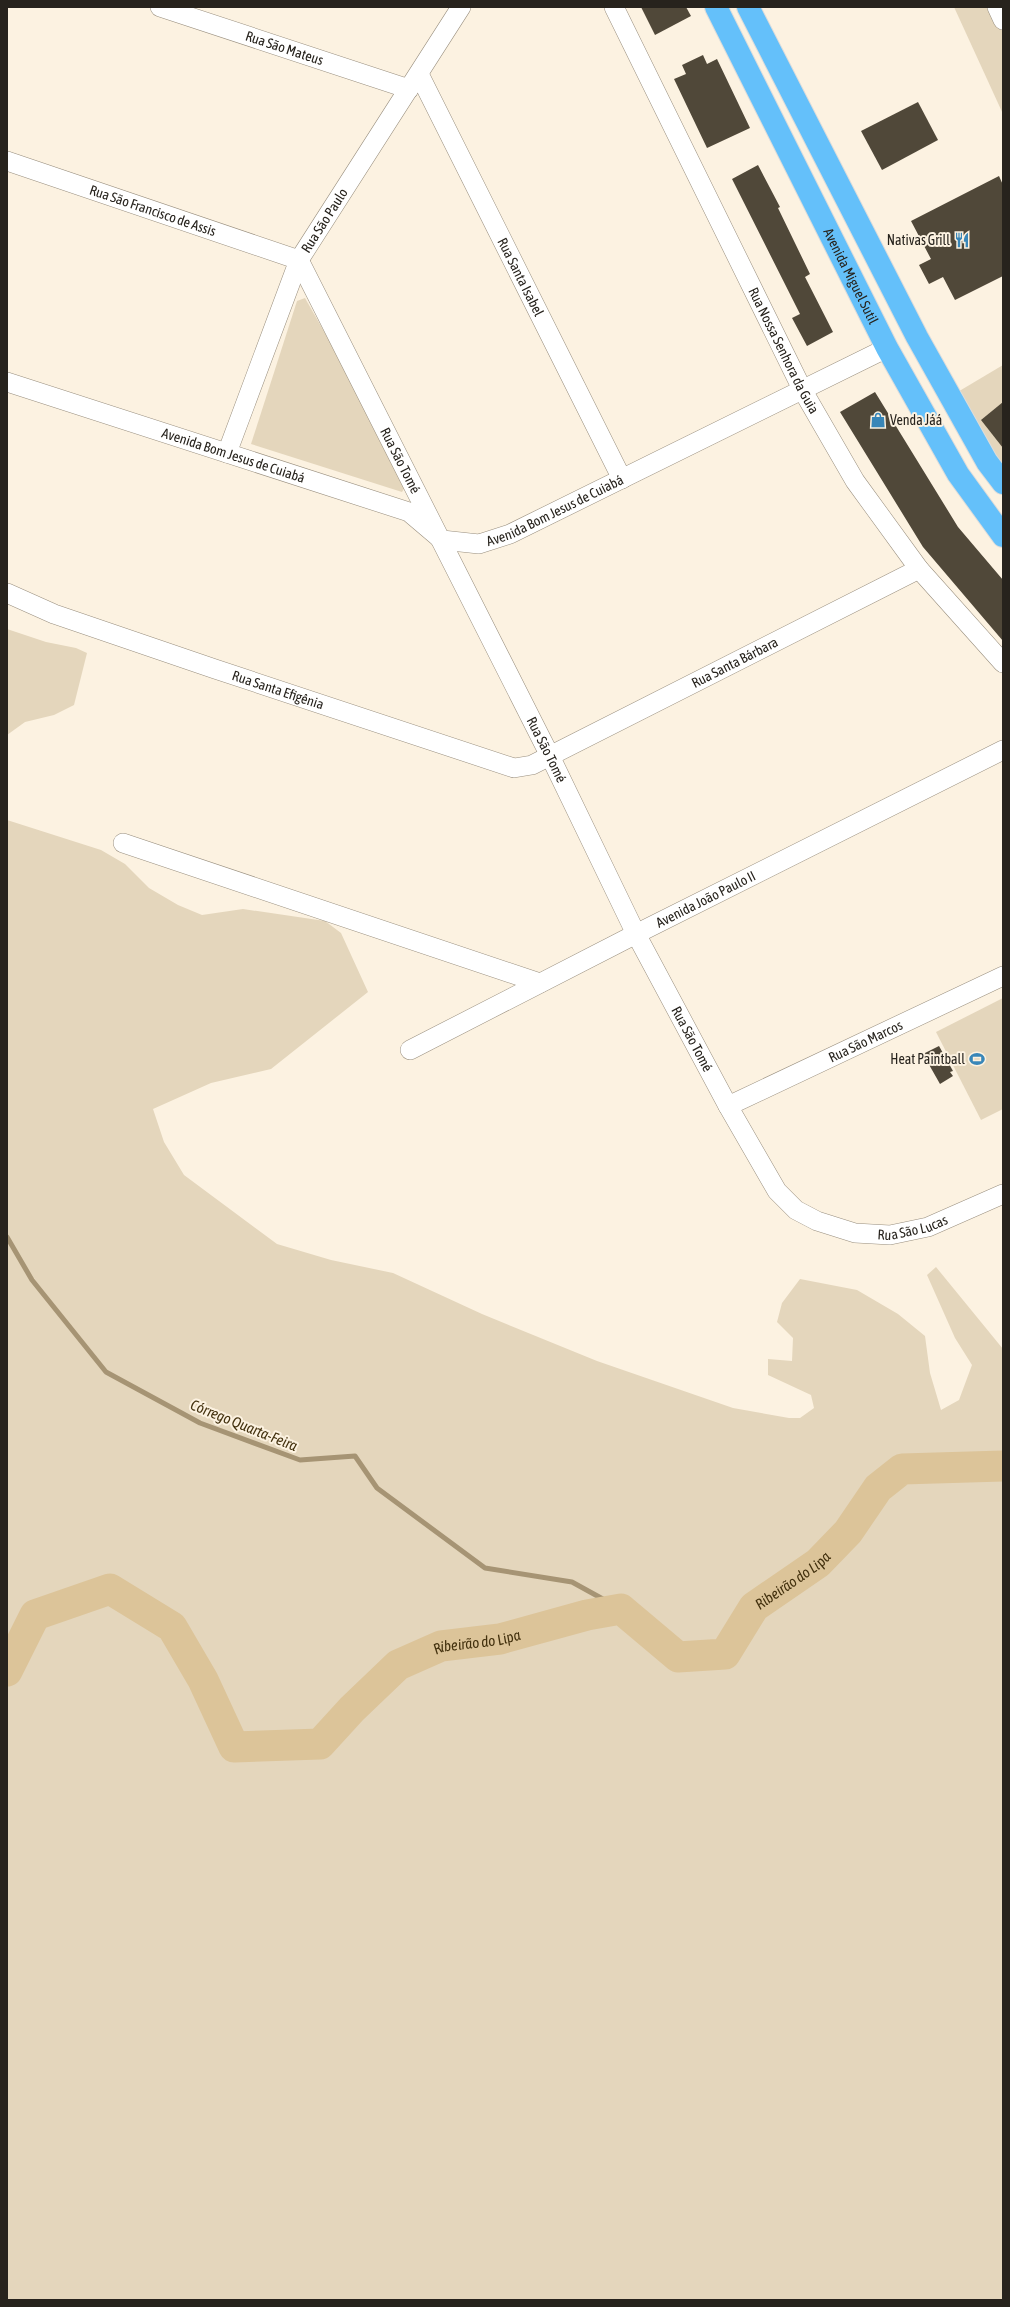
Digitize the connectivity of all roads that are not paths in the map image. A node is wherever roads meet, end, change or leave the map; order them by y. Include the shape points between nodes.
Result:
1 (160, 7) edge
2 (461, 7) edge
3 (614, 7) edge
4 (716, 7) edge
5 (748, 7) edge
6 (997, 7) edge
7 (1003, 20) edge
8 (414, 82) junction
9 (7, 161) edge
10 (299, 260) junction
11 (887, 348) junction
12 (7, 382) edge
13 (803, 391) junction
14 (227, 454) junction
15 (622, 479) junction
16 (1003, 483) edge
17 (1003, 536) edge
18 (442, 540) junction
19 (920, 570) junction
20 (7, 593) edge
21 (1003, 663) edge
22 (1003, 750) edge
23 (550, 756) junction
24 (123, 843) dead end
25 (636, 934) junction
26 (1003, 976) edge
27 (540, 982) junction
28 (410, 1050) dead end
29 (728, 1106) junction
30 (1003, 1194) edge
31 (817, 1222) joint

1 - 8 street, Rua São Mateus
2 - 8 street, Rua São Paulo
3 - 13 street, Rua Nossa Senhora da Guia
4 - 11 highway, Avenida Miguel Sutil
5 - 16 highway via 917,337 988,462
6 - 7 street
8 - 10 street, Rua São Paulo
8 - 15 street, Rua Santa Isabel
9 - 10 street, Rua São Francisco de Assis
10 - 14 street, Rua São Paulo
10 - 18 street, Rua São Tomé
11 - 13 street, Avenida Bom Jesus de Cuiabá
11 - 17 highway, Avenida Miguel Sutil via 958,474
12 - 14 street, Avenida Bom Jesus de Cuiabá
13 - 15 street, Avenida Bom Jesus de Cuiabá
13 - 19 street, Rua Nossa Senhora da Guia via 855,481
14 - 18 street, Avenida Bom Jesus de Cuiabá via 409,512
15 - 18 street, Avenida Bom Jesus de Cuiabá via 510,534 479,544
18 - 23 street, Rua São Tomé
19 - 21 street, Rua Nossa Senhora da Guia
19 - 23 street, Rua Santa Bárbara
20 - 23 street, Rua Santa Efigênia via 54,614 514,768 532,765
22 - 25 street, Avenida João Paulo II
23 - 25 street, Rua São Tomé
24 - 27 street
25 - 27 street, Avenida João Paulo II
25 - 29 street, Rua São Tomé
26 - 29 street, Rua São Marcos
27 - 28 street, Avenida João Paulo II
29 - 31 street, Rua São Tomé via 777,1191 796,1210
30 - 31 street, Rua São Lucas via 972,1210 928,1227 890,1234 855,1233

